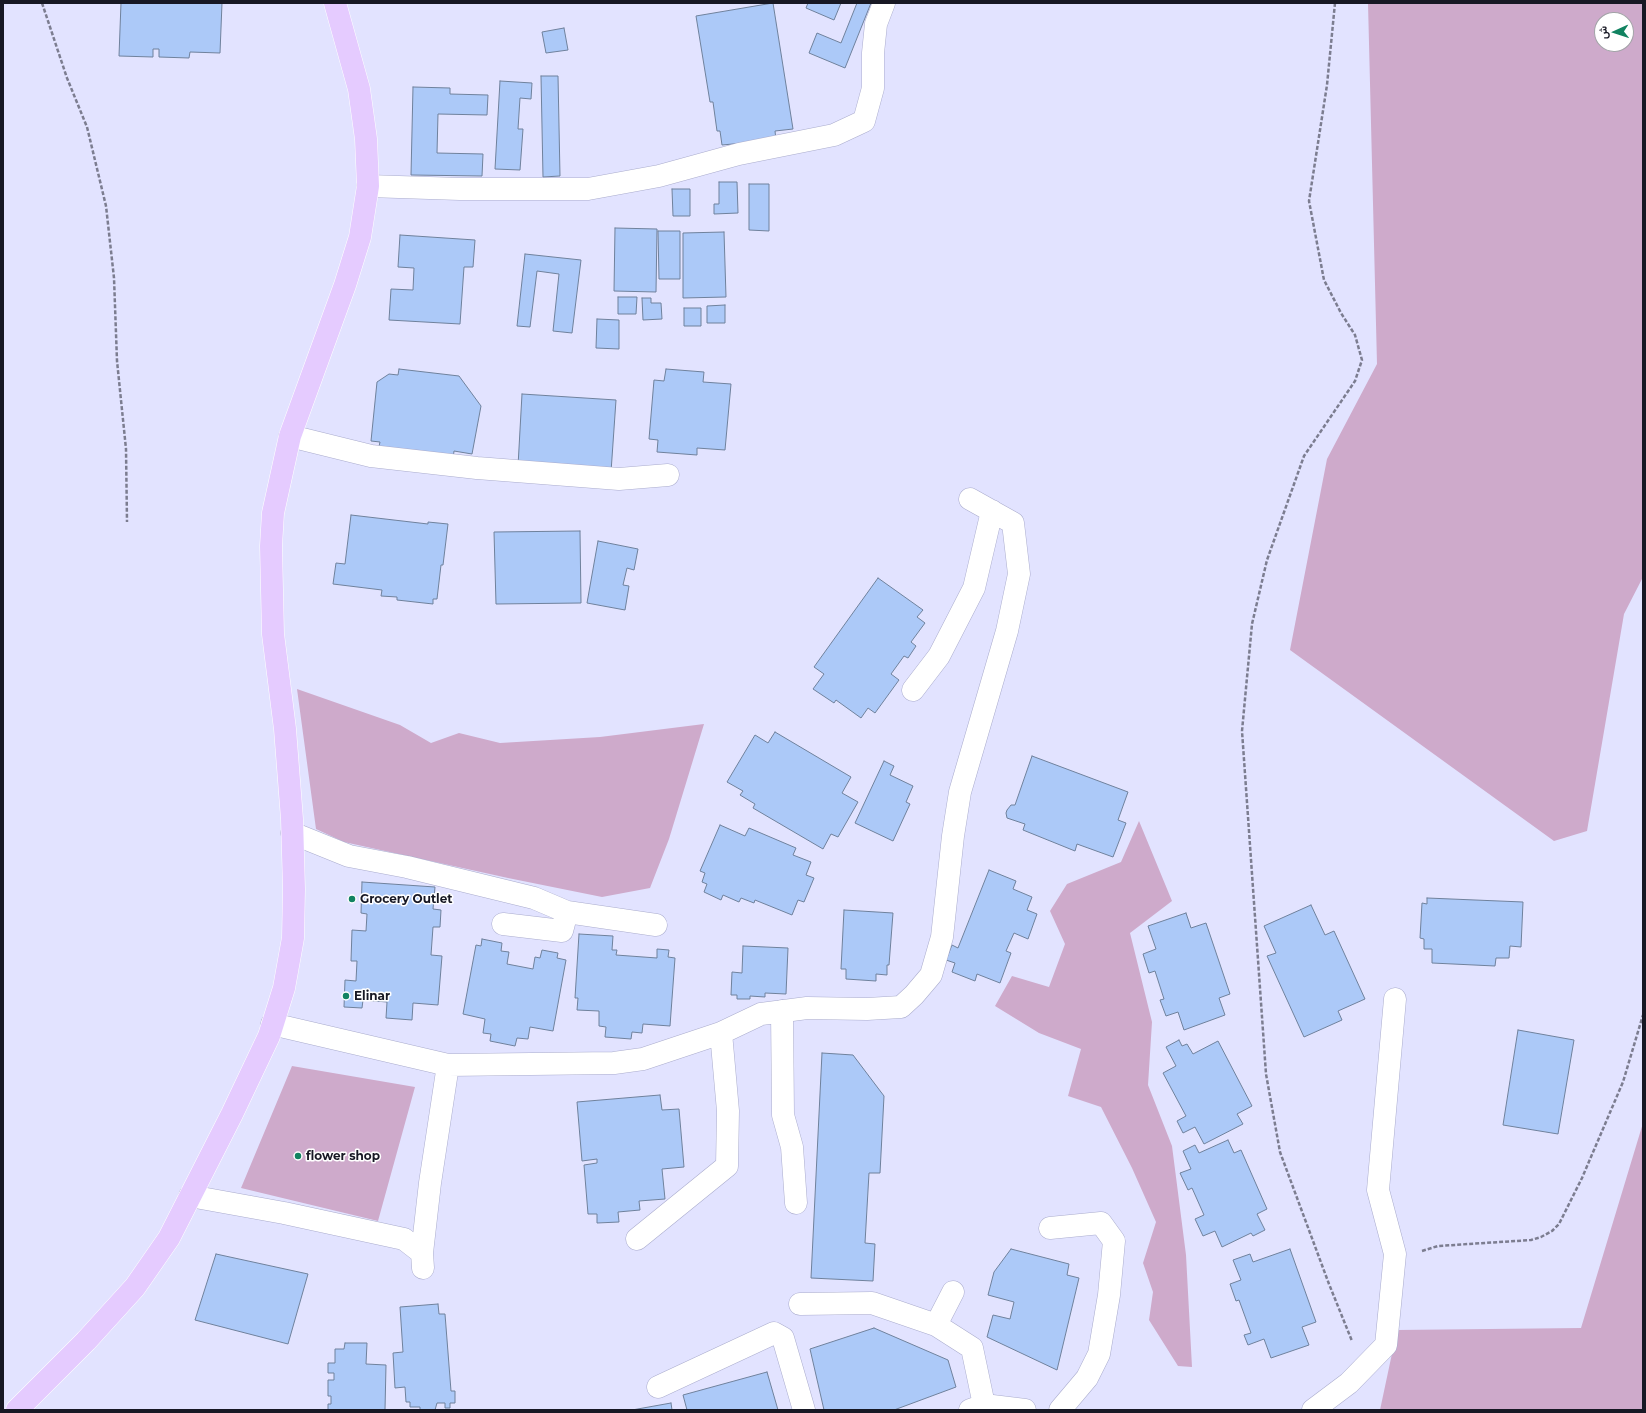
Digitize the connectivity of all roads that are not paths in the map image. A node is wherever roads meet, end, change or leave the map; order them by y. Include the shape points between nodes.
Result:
1 (335, 3) edge
2 (884, 3) edge
3 (368, 186) junction
4 (290, 436) junction
5 (668, 475) dead end
6 (970, 500) dead end
7 (992, 511) junction
8 (913, 690) dead end
9 (292, 833) junction
10 (567, 912) junction
11 (503, 924) dead end
12 (656, 925) dead end
13 (1394, 999) dead end
14 (782, 1011) junction
15 (272, 1024) junction
16 (722, 1033) junction
17 (448, 1065) junction
18 (190, 1196) junction
19 (796, 1204) dead end
20 (1050, 1228) dead end
21 (637, 1239) dead end
22 (953, 1292) dead end
23 (800, 1304) dead end
24 (936, 1325) junction
25 (658, 1387) dead end
26 (977, 1408) edge
27 (17, 1410) edge
28 (804, 1410) edge
29 (1025, 1410) edge
30 (1060, 1410) edge
31 (1313, 1410) edge

1 - 3 main road via 359,89 366,139
2 - 3 street via 876,24 873,88 864,121 834,135 739,154 659,176 588,189
3 - 4 main road via 360,237
4 - 5 street via 371,456 477,468 619,479
4 - 9 main road via 273,513 271,546 273,634 285,729
6 - 7 street
7 - 8 street via 974,588 939,656
7 - 14 street via 1013,523 1019,574 1007,631 960,792 942,937 931,975 902,1007 807,1008
9 - 10 street via 349,856 407,867 534,898
9 - 15 main road via 293,938 284,988
10 - 11 street via 562,931
10 - 12 street
13 - 31 street via 1378,1190 1395,1254 1386,1345 1349,1384
14 - 16 street via 762,1014
14 - 19 street via 783,1115 792,1147
15 - 17 street
15 - 18 main road via 269,1036 232,1114
16 - 17 street via 643,1059 614,1063
16 - 21 street via 728,1111 728,1166
17 - 18 street via 430,1183 422,1261 404,1239
18 - 27 main road via 169,1238 135,1287 86,1341
20 - 30 street via 1101,1223 1114,1242 1100,1354 1087,1378
22 - 24 street
23 - 24 street via 872,1303
24 - 26 street via 972,1348
25 - 28 street via 774,1333 784,1338
26 - 29 street

